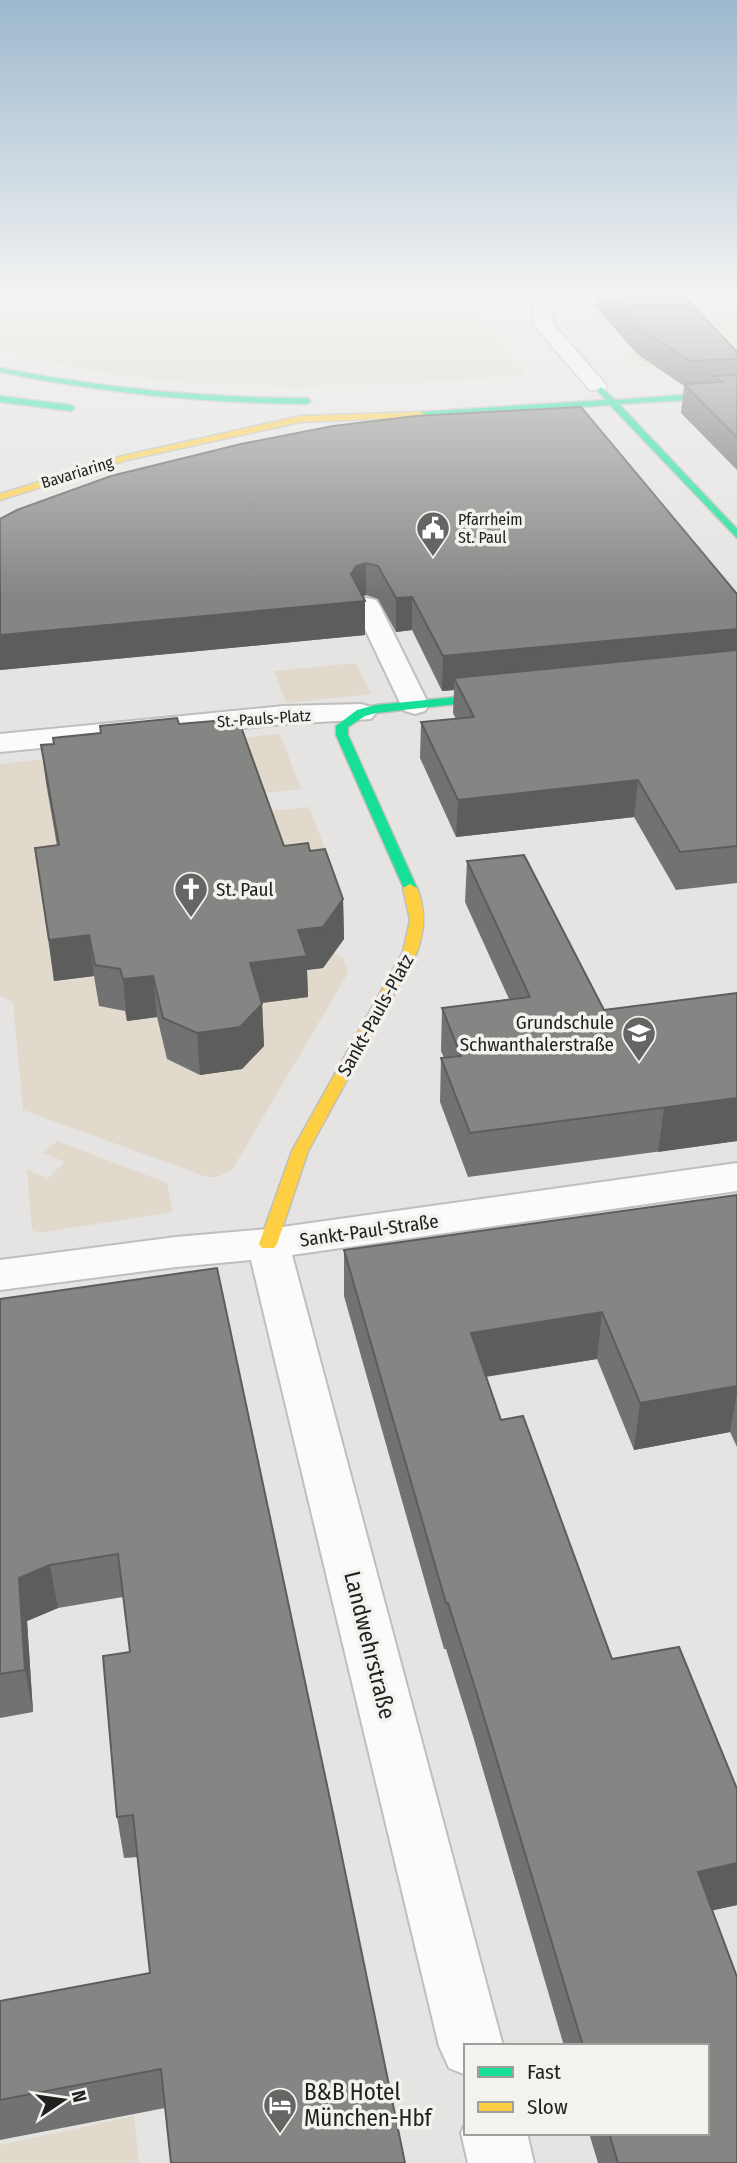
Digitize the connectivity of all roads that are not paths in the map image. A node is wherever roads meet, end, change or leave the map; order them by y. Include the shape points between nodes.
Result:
1 (141, 395) edge
2 (605, 395) edge
3 (722, 395) edge
4 (0, 399) edge
5 (329, 401) dead end
6 (612, 402) junction
7 (92, 410) dead end
8 (224, 418) dead end
9 (301, 419) junction
10 (0, 497) edge
11 (737, 534) edge
12 (367, 606) dead end
13 (522, 694) edge
14 (415, 705) junction
15 (361, 713) junction
16 (0, 743) edge
17 (737, 1177) edge
18 (268, 1244) junction
19 (0, 1275) edge
20 (470, 2044) edge
21 (494, 2135) edge
22 (501, 2163) edge

1 - 5 main road
2 - 6 main road
3 - 6 main road, Bavariaring
4 - 7 main road
6 - 9 main road, Bavariaring
6 - 11 main road
8 - 9 main road
9 - 10 main road, Bavariaring via 125,458
12 - 14 street
13 - 14 main road
14 - 15 main road
15 - 16 street, St.-Pauls-Platz via 284,715
15 - 18 main road, Sankt-Pauls-Platz via 342,726 341,735 417,903 417,934 300,1151
17 - 18 street, Sankt-Paul-Straße
18 - 19 street, Sankt-Paul-Straße
18 - 20 street, Landwehrstraße
21 - 22 street

